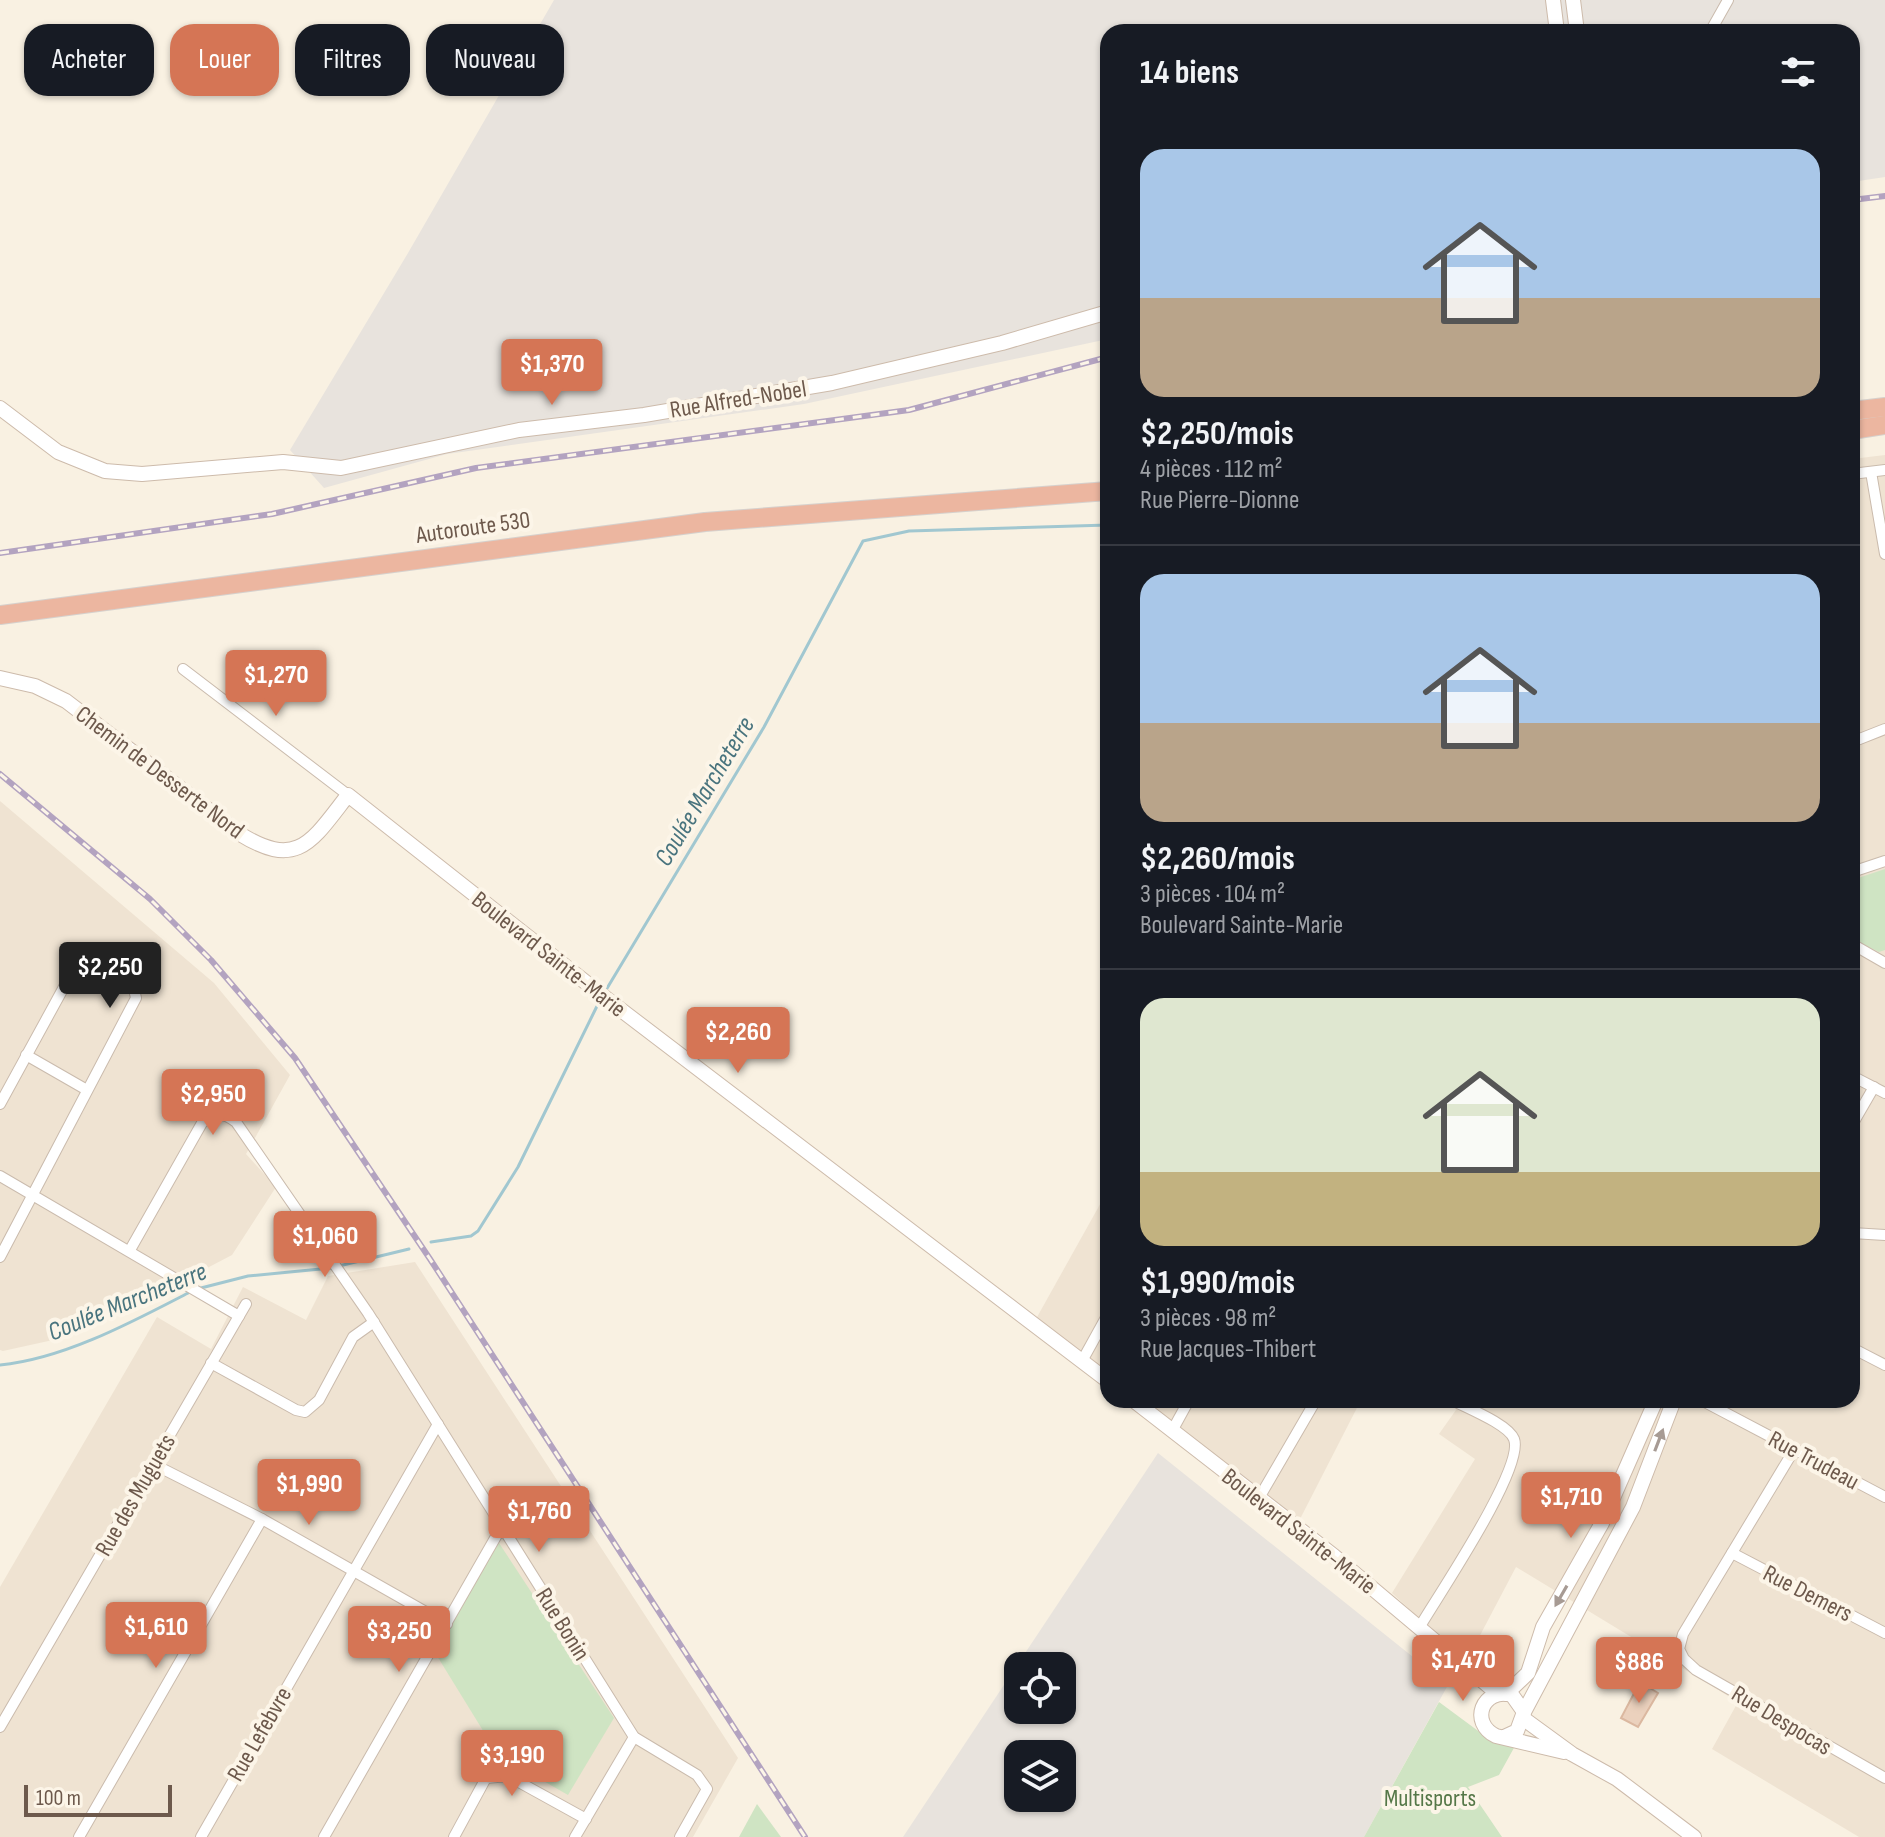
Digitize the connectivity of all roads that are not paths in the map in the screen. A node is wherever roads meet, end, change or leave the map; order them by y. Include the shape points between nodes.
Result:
1 (1553, 0) edge
2 (1573, 0) edge
3 (1728, 0) edge
4 (1556, 24) edge
5 (1576, 24) edge
6 (1714, 24) edge
7 (1100, 314) edge
8 (1885, 407) edge
9 (0, 408) edge
10 (1860, 410) edge
11 (1885, 425) edge
12 (1860, 429) edge
13 (1885, 470) edge
14 (1871, 472) junction
15 (1860, 473) edge
16 (1100, 492) edge
17 (954, 502) junction
18 (1100, 502) edge
19 (1885, 554) edge
20 (0, 615) edge
21 (183, 669) dead end
22 (0, 678) edge
23 (1885, 729) edge
24 (1860, 739) edge
25 (348, 795) junction
26 (1885, 861) edge
27 (1860, 869) edge
28 (1860, 949) edge
29 (1885, 963) edge
30 (26, 1055) junction
31 (1860, 1080) edge
32 (1874, 1087) junction
33 (87, 1090) junction
34 (1885, 1093) edge
35 (0, 1104) edge
36 (1860, 1111) edge
37 (0, 1176) edge
38 (32, 1193) junction
39 (1860, 1233) edge
40 (1885, 1235) edge
41 (130, 1250) junction
42 (0, 1257) edge
43 (246, 1304) dead end
44 (239, 1316) junction
45 (371, 1317) junction
46 (1100, 1328) edge
47 (1860, 1352) edge
48 (1082, 1361) junction
49 (211, 1363) junction
50 (1885, 1365) edge
51 (1100, 1375) edge
52 (1143, 1408) edge
53 (1185, 1408) edge
54 (1311, 1408) edge
55 (1467, 1408) edge
56 (1652, 1408) edge
57 (1671, 1408) edge
58 (1716, 1408) edge
59 (438, 1424) junction
60 (1172, 1431) junction
61 (1794, 1450) junction
62 (153, 1464) junction
63 (1885, 1497) edge
64 (1259, 1498) junction
65 (262, 1519) junction
66 (502, 1526) junction
67 (1732, 1553) junction
68 (353, 1571) junction
69 (447, 1624) junction
70 (1419, 1628) junction
71 (1885, 1633) edge
72 (1463, 1666) junction
73 (1502, 1694) junction
74 (1482, 1706) junction
75 (1524, 1715) junction
76 (0, 1727) edge
77 (634, 1737) junction
78 (1504, 1737) junction
79 (1572, 1754) junction
80 (1885, 1778) edge
81 (586, 1819) junction
82 (79, 1837) edge
83 (201, 1837) edge
84 (324, 1837) edge
85 (454, 1837) edge
86 (575, 1837) edge
87 (680, 1837) edge
88 (1694, 1837) edge

1 - 4 street
2 - 5 street
3 - 6 street
7 - 9 street, Rue Alfred-Nobel via 832,383 519,430 341,468 283,462 142,474 105,471 58,452
8 - 10 highway
11 - 12 highway
13 - 14 street
14 - 15 street
14 - 19 street
16 - 17 highway, Autoroute 530
17 - 18 highway, Autoroute 530
17 - 20 highway, Autoroute 530 via 655,528
21 - 25 street, Boulevard Sainte-Marie
22 - 25 street, Chemin de Desserte Nord via 66,701 264,849 283,853 300,846 319,833
23 - 24 street
25 - 48 street, Boulevard Sainte-Marie
26 - 27 street
28 - 29 street
30 - 33 street
30 - 33 street via 78,964 87,963 133,988 136,998
30 - 35 street
31 - 32 street
32 - 34 street
32 - 36 street
33 - 38 street
37 - 38 street
38 - 41 street
38 - 42 street
39 - 40 street
41 - 44 street
41 - 45 street, Rue Bonin via 202,1123 224,1114 245,1134
43 - 44 street, Rue des Muguets
44 - 49 street, Rue des Muguets
45 - 49 street via 353,1337 319,1400 305,1412
45 - 59 street, Rue Bonin
46 - 48 street
47 - 50 street
48 - 51 street, Boulevard Sainte-Marie
49 - 62 street, Rue des Muguets
52 - 60 street, Boulevard Sainte-Marie
53 - 60 street
54 - 64 street
55 - 70 street via 1506,1428 1514,1437 1515,1452 1498,1497
56 -> 73 street via 1602,1523 1543,1627 1528,1673
75 -> 57 street via 1633,1507
58 - 61 street, Rue Trudeau
59 - 66 street, Rue Bonin
59 - 68 street, Rue Lefebvre
60 - 64 street, Boulevard Sainte-Marie
61 - 63 street, Rue Trudeau
61 - 67 street, Rue Despocas
62 - 65 street
62 - 76 street, Rue des Muguets
64 - 70 street, Boulevard Sainte-Marie
65 - 68 street
65 - 82 street
66 - 69 street
66 - 77 street, Rue Bonin
67 - 71 street, Rue Demers
67 - 80 street, Rue Despocas via 1683,1634 1679,1649 1684,1659
68 - 69 street
68 - 83 street, Rue Lefebvre
69 - 84 street
70 - 72 street, Boulevard Sainte-Marie
72 - 73 street, Boulevard Sainte-Marie
72 - 74 street, Boulevard Sainte-Marie
73 - 74 street
73 - 75 street, Boulevard Sainte-Marie via 1517,1699
74 - 78 street, Boulevard Sainte-Marie via 1484,1728
75 - 78 street via 1517,1731
75 - 79 street, Boulevard Sainte-Marie
77 - 81 street
77 - 87 street, Rue Bonin via 697,1775 707,1789
78 - 79 street, Boulevard Sainte-Marie
79 - 88 street, Boulevard Sainte-Marie via 1617,1779
81 - 85 street via 508,1776 486,1778
81 - 86 street

